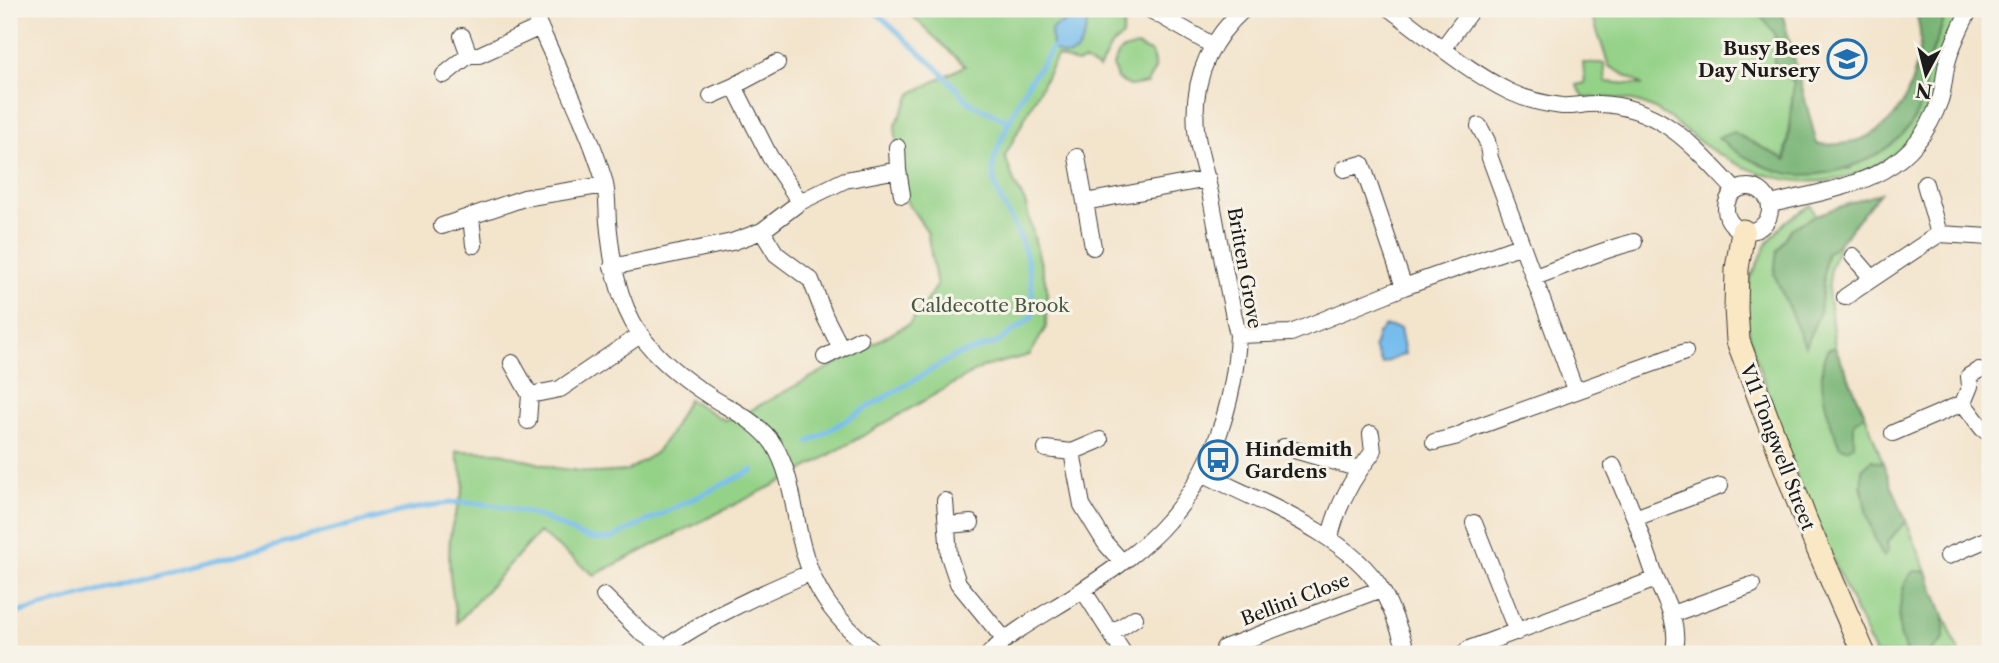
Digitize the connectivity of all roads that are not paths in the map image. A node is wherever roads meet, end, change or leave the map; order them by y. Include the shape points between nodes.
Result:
1 (532, 9) edge
2 (1149, 9) edge
3 (1244, 9) edge
4 (1390, 9) edge
5 (1472, 9) edge
6 (1970, 9) edge
7 (540, 27) junction
8 (463, 36) dead end
9 (1212, 45) junction
10 (1443, 48) junction
11 (469, 55) junction
12 (777, 63) dead end
13 (444, 75) dead end
14 (734, 86) junction
15 (711, 96) dead end
16 (1479, 126) dead end
17 (897, 147) dead end
18 (1077, 157) dead end
19 (1344, 169) dead end
20 (898, 170) junction
21 (1208, 179) junction
22 (1925, 184) dead end
23 (605, 185) junction
24 (1735, 190) junction
25 (902, 195) dead end
26 (800, 202) junction
27 (1085, 202) junction
28 (1771, 204) junction
29 (471, 217) junction
30 (442, 226) dead end
31 (1743, 230) junction
32 (762, 231) junction
33 (1939, 234) junction
34 (1990, 237) edge
35 (1634, 242) dead end
36 (474, 245) dead end
37 (1522, 246) junction
38 (1093, 247) dead end
39 (1853, 256) dead end
40 (612, 267) junction
41 (1535, 277) junction
42 (1871, 278) junction
43 (1404, 287) junction
44 (1845, 298) dead end
45 (640, 335) junction
46 (1238, 335) junction
47 (860, 339) dead end
48 (841, 348) junction
49 (1685, 352) dead end
50 (825, 357) dead end
51 (512, 363) dead end
52 (1979, 370) dead end
53 (1575, 390) junction
54 (530, 395) junction
55 (1963, 403) junction
56 (528, 421) dead end
57 (1892, 433) dead end
58 (1371, 434) dead end
59 (1990, 434) edge
60 (1100, 440) dead end
61 (1434, 442) dead end
62 (1284, 447) dead end
63 (1046, 449) dead end
64 (1072, 452) junction
65 (1613, 467) dead end
66 (1360, 469) junction
67 (1202, 473) junction
68 (1720, 486) dead end
69 (945, 500) dead end
70 (1635, 518) junction
71 (971, 523) dead end
72 (1474, 523) dead end
73 (948, 525) junction
74 (1330, 537) junction
75 (1990, 538) edge
76 (1948, 556) dead end
77 (1122, 562) junction
78 (810, 573) junction
79 (1656, 579) junction
80 (1752, 586) dead end
81 (1381, 589) junction
82 (1083, 590) junction
83 (604, 596) dead end
84 (1672, 614) junction
85 (1135, 618) dead end
86 (1517, 632) junction
87 (1112, 633) junction
88 (1004, 639) junction
89 (1224, 648) dead end
90 (664, 651) edge
91 (876, 654) edge
92 (989, 654) edge
93 (1124, 654) edge
94 (1408, 654) edge
95 (1464, 654) edge
96 (1673, 654) edge
97 (1864, 654) edge

1 - 7 street
2 - 9 street
3 - 9 street, Britten Grove via 1225,25
4 - 10 street
5 - 10 street
6 - 28 street via 1947,63 1931,122 1903,158 1868,178
7 - 11 street via 479,55
7 - 23 street via 591,138
8 - 11 street
9 - 21 street, Britten Grove via 1197,95 1196,130
10 - 24 street via 1510,92 1563,106 1622,105 1659,119 1686,139
11 - 13 street
12 - 14 street
14 - 15 street
14 - 26 street via 770,157
16 - 37 street
17 - 20 street
18 - 27 street
19 - 43 street via 1362,163
20 - 25 street
20 - 26 street via 845,180
21 - 27 street
21 - 46 street, Britten Grove
22 - 33 street
23 - 29 street via 524,198
23 - 40 street
24 - 28 street via 1756,187
24 - 31 street via 1726,209 1731,223
26 - 32 street
27 - 38 street
28 - 31 street via 1764,225
29 - 30 street
29 - 36 street
31 - 97 street, V11 Tongwell Street via 1737,269 1738,341 1805,519
32 - 40 street via 732,242
32 - 48 street via 776,254 811,279
33 - 34 street
33 - 42 street
35 - 41 street
37 - 41 street
37 - 43 street
39 - 42 street
40 - 45 street via 621,299
41 - 53 street
42 - 44 street
43 - 46 street via 1291,332
45 - 54 street via 559,389
45 - 78 street via 675,370 742,415 773,444 789,479
46 - 67 street, Britten Grove via 1237,366 1226,411
47 - 48 street
48 - 50 street
49 - 53 street
51 - 54 street
52 - 55 street via 1969,376
53 - 61 street
54 - 56 street
55 - 57 street
55 - 59 street
58 - 66 street via 1373,452
60 - 64 street
62 - 66 street
63 - 64 street
64 - 77 street via 1082,505
65 - 70 street
66 - 74 street via 1335,516
67 - 74 street
67 - 77 street, Britten Grove via 1168,522
68 - 70 street
69 - 73 street
70 - 79 street
71 - 73 street
72 - 86 street
73 - 88 street via 949,556 957,583
74 - 81 street
75 - 76 street
77 - 82 street, Britten Grove
78 - 90 street via 684,634
78 - 91 street via 842,624
79 - 84 street
79 - 86 street
80 - 84 street
81 - 89 street, Bellini Close
81 - 94 street
82 - 87 street
82 - 88 street, Britten Grove
83 - 90 street
84 - 96 street
85 - 87 street
86 - 95 street
87 - 93 street
88 - 92 street, Britten Grove

